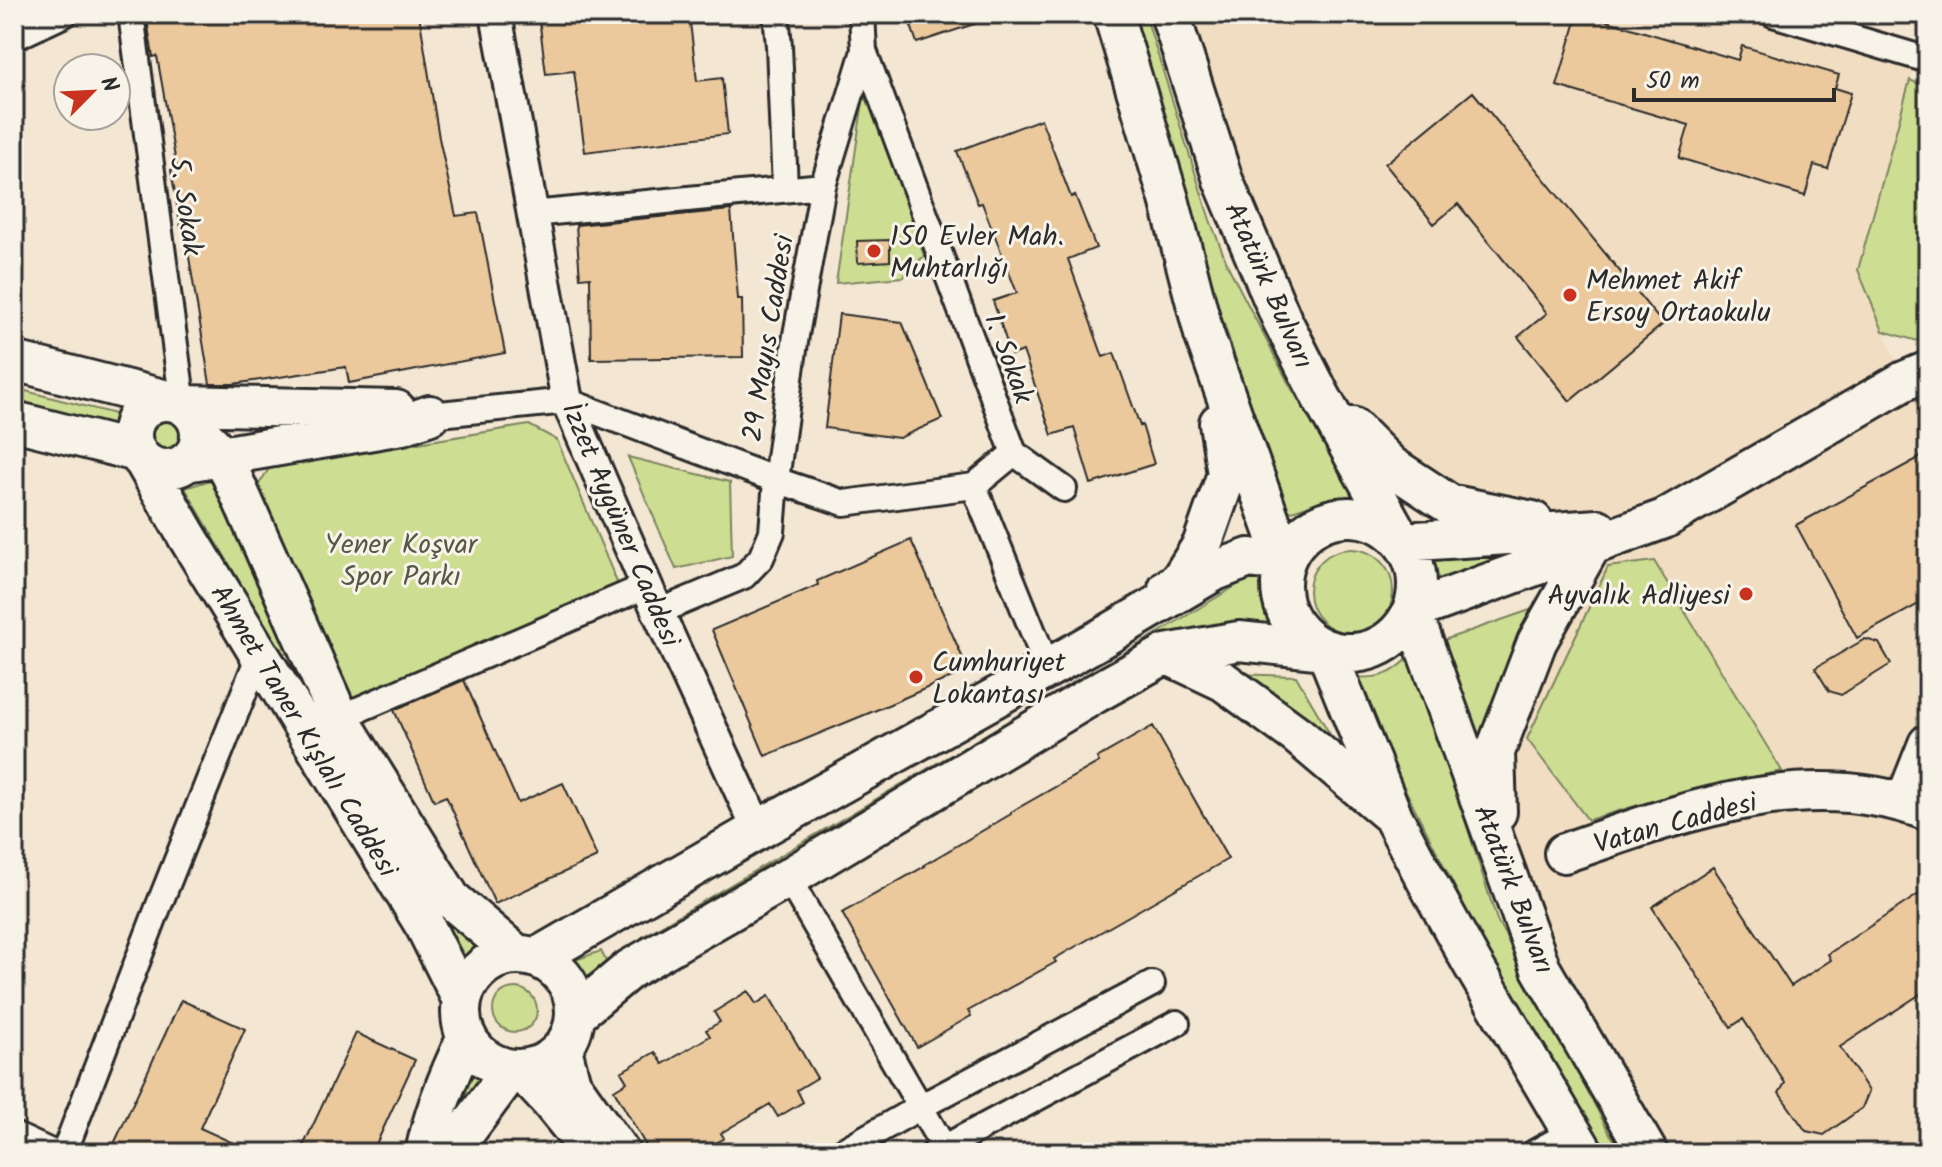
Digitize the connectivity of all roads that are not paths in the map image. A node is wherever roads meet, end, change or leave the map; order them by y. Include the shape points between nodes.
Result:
1 (65, 14) edge
2 (131, 14) edge
3 (496, 14) edge
4 (776, 14) edge
5 (862, 14) edge
6 (1113, 14) edge
7 (1170, 14) edge
8 (1773, 14) edge
9 (14, 38) edge
10 (864, 51) junction
11 (1928, 60) edge
12 (823, 186) junction
13 (785, 189) junction
14 (532, 214) junction
15 (1204, 334) junction
16 (14, 361) edge
17 (1928, 371) edge
18 (1320, 395) junction
19 (567, 401) junction
20 (430, 415) junction
21 (14, 421) edge
22 (193, 431) junction
23 (1014, 453) junction
24 (140, 457) junction
25 (776, 480) junction
26 (974, 486) junction
27 (1064, 489) dead end
28 (1587, 539) junction
29 (1402, 542) junction
30 (1285, 562) junction
31 (652, 599) junction
32 (1412, 611) junction
33 (1100, 639) junction
34 (1326, 650) junction
35 (1166, 654) junction
36 (259, 655) junction
37 (1048, 669) junction
38 (339, 718) junction
39 (1928, 744) edge
40 (1916, 806) edge
41 (1393, 817) junction
42 (758, 830) junction
43 (1498, 846) junction
44 (1564, 853) dead end
45 (788, 878) junction
46 (527, 957) junction
47 (1152, 984) dead end
48 (462, 1000) junction
49 (1177, 1023) dead end
50 (568, 1032) junction
51 (467, 1037) junction
52 (516, 1069) junction
53 (920, 1107) junction
54 (14, 1135) edge
55 (1578, 1143) edge
56 (942, 1151) edge
57 (53, 1153) edge
58 (64, 1153) edge
59 (425, 1153) edge
60 (450, 1153) edge
61 (592, 1153) edge
62 (620, 1153) edge
63 (839, 1153) edge
64 (1534, 1153) edge
65 (1648, 1153) edge

1 - 9 street
2 - 22 street, 5. Sokak
3 - 14 street, İzzet Aygüner Caddesi
4 - 13 street
5 - 10 street, 29 Mayıs Caddesi
6 - 15 main road
7 - 18 main road, Atatürk Bulvarı via 1223,180
8 - 11 street
10 - 12 street, 29 Mayıs Caddesi
10 - 23 street, 1. Sokak
12 - 13 street
12 - 25 street, 29 Mayıs Caddesi
13 - 14 street
14 - 19 street, İzzet Aygüner Caddesi
15 - 30 main road
15 - 33 main road via 1227,474 1202,545 1180,580
16 - 22 main road
17 - 28 main road via 1664,519
18 - 28 main road via 1391,466 1449,504
18 - 29 main road, Atatürk Bulvarı
19 - 20 street
19 - 25 street
19 - 31 street, İzzet Aygüner Caddesi
20 - 22 main road via 392,409
20 - 22 main road via 402,425
21 - 24 main road
22 - 24 main road via 176,467 153,467
22 - 24 main road via 160,401 150,405 132,431
22 - 38 main road, Ahmet Taner Kışlalı Caddesi
23 - 26 street
23 - 27 street
24 - 36 main road, Ahmet Taner Kışlalı Caddesi
25 - 26 street via 844,503
25 - 31 street, 29 Mayıs Caddesi via 772,532 761,558 744,576
26 - 37 street
28 - 29 main road
28 - 32 main road
28 - 43 main road via 1537,642 1495,752
29 - 30 main road via 1365,519 1342,517 1321,522 1302,535
29 - 32 main road, Atatürk Bulvarı via 1416,575
30 - 33 main road via 1249,558 1215,571
30 - 34 main road via 1280,590 1285,610 1308,641
31 - 38 street, 29 Mayıs Caddesi
31 - 42 street, İzzet Aygüner Caddesi
32 - 34 main road via 1392,639 1377,648 1343,654
32 - 43 main road, Atatürk Bulvarı
33 - 37 main road
34 - 35 main road via 1239,641
34 - 41 main road
35 - 41 main road via 1223,681
35 - 45 main road
36 - 48 main road, Ahmet Taner Kışlalı Caddesi via 425,926
36 - 58 street
37 - 42 main road
38 - 46 main road, Ahmet Taner Kışlalı Caddesi via 451,899
39 - 40 main road
40 - 44 main road, Vatan Caddesi via 1869,795 1808,791 1732,802
41 - 55 main road
42 - 46 main road
43 - 65 main road, Atatürk Bulvarı via 1541,969
45 - 50 main road via 630,969
45 - 53 street
46 - 48 main road via 499,958 482,968
46 - 50 main road via 552,967 565,980 573,997
47 - 53 street
48 - 51 main road
49 - 56 street
50 - 52 main road via 548,1061
50 - 62 main road via 571,1084
51 - 52 main road via 494,1064
51 - 59 main road via 449,1074
52 - 60 main road
52 - 61 main road
53 - 56 street
53 - 63 street
54 - 57 street
55 - 64 street

